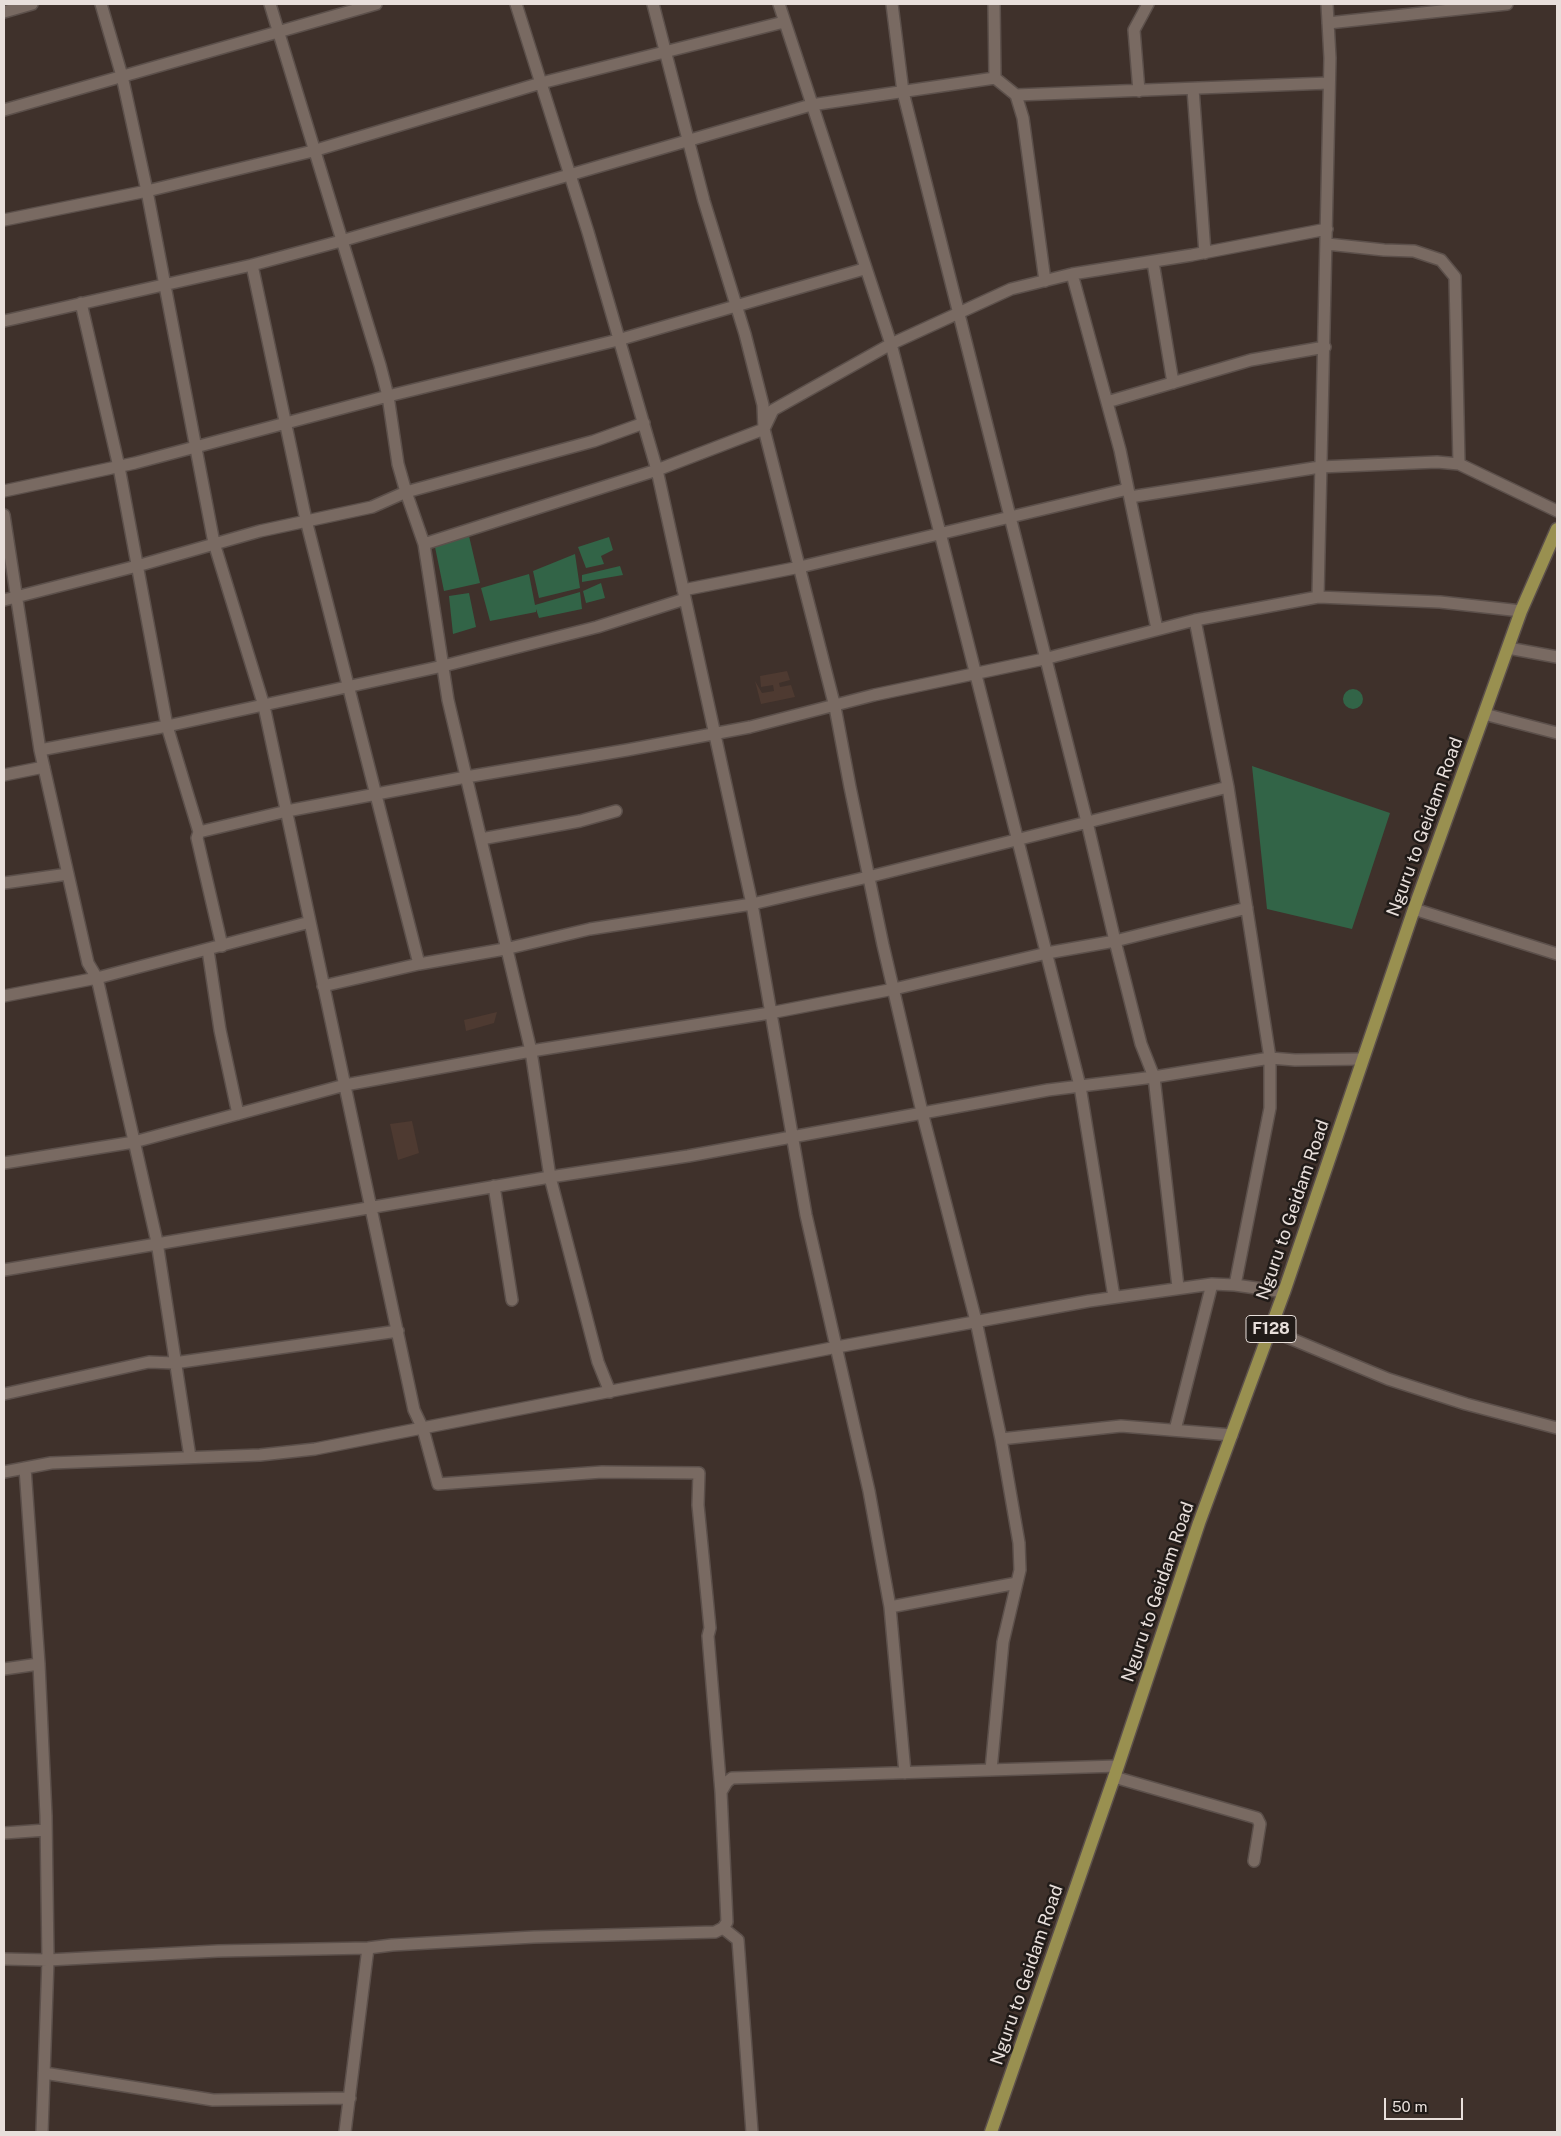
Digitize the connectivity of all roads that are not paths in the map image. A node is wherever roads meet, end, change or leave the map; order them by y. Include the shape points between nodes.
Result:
1 (32, 4) edge
2 (101, 4) edge
3 (270, 4) edge
4 (376, 4) edge
5 (516, 4) edge
6 (653, 4) edge
7 (778, 4) edge
8 (892, 4) edge
9 (994, 4) edge
10 (1148, 4) edge
11 (1327, 4) edge
12 (1507, 4) edge
13 (4, 12) edge
14 (784, 22) junction
15 (1328, 23) junction
16 (277, 33) junction
17 (665, 52) junction
18 (122, 76) junction
19 (995, 78) junction
20 (541, 83) junction
21 (1329, 83) junction
22 (1193, 89) junction
23 (1139, 90) junction
24 (903, 92) junction
25 (1016, 95) junction
26 (811, 105) junction
27 (4, 110) edge
28 (689, 142) junction
29 (313, 151) junction
30 (570, 176) junction
31 (147, 191) junction
32 (4, 220) edge
33 (1327, 229) junction
34 (341, 241) junction
35 (1327, 244) junction
36 (1205, 253) junction
37 (1153, 262) junction
38 (252, 265) junction
39 (864, 269) junction
40 (1072, 274) junction
41 (1045, 281) junction
42 (164, 285) junction
43 (81, 304) junction
44 (737, 306) junction
45 (958, 311) junction
46 (4, 321) edge
47 (618, 340) junction
48 (891, 344) junction
49 (1324, 347) junction
50 (1173, 383) junction
51 (388, 396) junction
52 (1107, 402) junction
53 (644, 423) junction
54 (285, 425) junction
55 (764, 429) junction
56 (195, 446) junction
57 (1459, 464) junction
58 (119, 467) junction
59 (1320, 467) junction
60 (657, 470) junction
61 (4, 491) edge
62 (406, 492) junction
63 (1129, 493) junction
64 (1557, 511) edge
65 (4, 515) edge
66 (1010, 517) junction
67 (306, 520) junction
68 (1557, 529) edge
69 (940, 533) junction
70 (214, 543) junction
71 (424, 544) junction
72 (137, 566) junction
73 (800, 567) junction
74 (684, 595) junction
75 (16, 597) junction
76 (1318, 597) junction
77 (4, 600) edge
78 (1521, 612) junction
79 (1195, 620) junction
80 (1157, 629) junction
81 (1508, 648) junction
82 (1557, 657) edge
83 (1044, 659) junction
84 (443, 666) junction
85 (977, 675) junction
86 (348, 687) junction
87 (264, 706) junction
88 (835, 706) junction
89 (1484, 714) junction
90 (167, 726) junction
91 (1557, 733) edge
92 (713, 734) junction
93 (40, 750) junction
94 (44, 767) junction
95 (4, 775) edge
96 (466, 777) junction
97 (1228, 787) junction
98 (375, 794) junction
99 (616, 811) dead end
100 (287, 812) junction
101 (1087, 822) junction
102 (199, 832) junction
103 (1018, 838) junction
104 (481, 839) junction
105 (68, 874) junction
106 (868, 877) junction
107 (4, 883) edge
108 (752, 904) junction
109 (1247, 908) junction
110 (1414, 909) junction
111 (310, 922) junction
112 (1115, 941) junction
113 (222, 946) junction
114 (505, 949) junction
115 (208, 950) junction
116 (1047, 953) junction
117 (1557, 954) edge
118 (419, 964) junction
119 (97, 978) junction
120 (323, 986) junction
121 (894, 989) junction
122 (4, 996) edge
123 (770, 1014) junction
124 (531, 1051) junction
125 (1270, 1058) junction
126 (1362, 1059) junction
127 (1154, 1077) junction
128 (345, 1085) junction
129 (1080, 1086) junction
130 (922, 1112) junction
131 (238, 1114) junction
132 (791, 1137) junction
133 (134, 1142) junction
134 (4, 1163) edge
135 (550, 1177) junction
136 (494, 1186) junction
137 (371, 1207) junction
138 (157, 1242) junction
139 (4, 1270) edge
140 (1212, 1284) junction
141 (1235, 1285) junction
142 (1178, 1287) junction
143 (1284, 1292) junction
144 (1114, 1297) junction
145 (512, 1300) dead end
146 (976, 1321) junction
147 (1270, 1330) junction
148 (398, 1331) junction
149 (837, 1347) junction
150 (174, 1363) junction
151 (610, 1392) junction
152 (4, 1394) edge
153 (1557, 1428) edge
154 (423, 1429) junction
155 (1175, 1430) junction
156 (1232, 1434) junction
157 (1001, 1439) junction
158 (190, 1457) junction
159 (25, 1468) junction
160 (4, 1472) edge
161 (1017, 1583) junction
162 (890, 1607) junction
163 (39, 1664) junction
164 (4, 1669) edge
165 (991, 1770) junction
166 (905, 1772) junction
167 (1116, 1772) junction
168 (721, 1792) junction
169 (46, 1830) junction
170 (4, 1834) edge
171 (1254, 1861) dead end
172 (723, 1928) junction
173 (368, 1948) junction
174 (4, 1959) edge
175 (48, 1960) junction
176 (44, 2073) junction
177 (350, 2098) junction
178 (42, 2132) edge
179 (345, 2132) edge
180 (752, 2132) edge
181 (991, 2132) edge

1 - 13 street
2 - 18 street
3 - 16 street
4 - 16 street
5 - 20 street
6 - 17 street
7 - 14 street
8 - 24 street
9 - 19 street
10 - 23 street via 1134,30
11 - 15 street
12 - 15 street
14 - 17 street
14 - 26 street
15 - 21 street
16 - 18 street
16 - 29 street
17 - 20 street
17 - 28 street
18 - 27 street
18 - 31 street
19 - 24 street
19 - 25 street
20 - 29 street
20 - 30 street
21 - 22 street
21 - 33 street
22 - 23 street
22 - 36 street
23 - 25 street
24 - 26 street
24 - 45 street
25 - 41 street via 1023,118
26 - 28 street
26 - 39 street
28 - 30 street
28 - 44 street
29 - 31 street
29 - 34 street
30 - 34 street
30 - 47 street
31 - 32 street
31 - 42 street
33 - 35 street
33 - 36 street
34 - 38 street
34 - 51 street
35 - 49 street
35 - 57 street via 1414,251 1441,260 1455,277
36 - 37 street
37 - 40 street
37 - 50 street
38 - 42 street
38 - 54 street
39 - 44 street
39 - 48 street
40 - 41 street
40 - 52 street
41 - 45 street via 1011,289
42 - 43 street
42 - 56 street
43 - 46 street
43 - 58 street
44 - 47 street
44 - 55 street via 763,405
45 - 48 street
45 - 66 street
47 - 51 street
47 - 53 street
48 - 55 street via 773,410
48 - 69 street
49 - 50 street via 1251,360
49 - 59 street
50 - 52 street
51 - 54 street
51 - 62 street via 398,464
52 - 63 street
53 - 60 street
53 - 62 street via 594,441
54 - 56 street
54 - 67 street
55 - 60 street
55 - 73 street
56 - 58 street
56 - 70 street
57 - 59 street
57 - 64 street
58 - 61 street
58 - 72 street
59 - 63 street
59 - 76 street
60 - 71 street
60 - 74 street
62 - 67 street via 372,507
62 - 71 street
63 - 66 street
63 - 80 street
65 - 75 street
66 - 69 street
66 - 83 street
67 - 70 street
67 - 86 street
68 - 78 main road, Nguru to Geidam Road / F128
69 - 73 street
69 - 85 street
70 - 72 street
70 - 87 street
71 - 84 street
72 - 75 street
72 - 90 street
73 - 74 street
73 - 88 street
74 - 84 street via 597,626
74 - 92 street
75 - 77 street
75 - 93 street
76 - 78 street via 1440,602
76 - 79 street
78 - 81 main road, Nguru to Geidam Road / F128
79 - 80 street
79 - 97 street
80 - 83 street
81 - 82 street
81 - 89 main road, Nguru to Geidam Road / F128
83 - 85 street
83 - 101 street
84 - 86 street
84 - 96 street
85 - 88 street
85 - 103 street
86 - 87 street
86 - 98 street
87 - 90 street
87 - 100 street
88 - 92 street
88 - 106 street
89 - 91 street
89 - 110 main road, Nguru to Geidam Road / F128
90 - 93 street
90 - 102 street
92 - 96 street
92 - 108 street
93 - 94 street
94 - 95 street
94 - 105 street
96 - 98 street
96 - 104 street
97 - 101 street
97 - 109 street
98 - 100 street
98 - 118 street
99 - 104 street
100 - 102 street
100 - 111 street
101 - 103 street
101 - 112 street
102 - 113 street via 197,838
103 - 106 street
103 - 116 street
104 - 114 street
105 - 107 street
105 - 119 street via 88,963
106 - 108 street
106 - 121 street
108 - 114 street via 590,929
108 - 123 street
109 - 112 street
109 - 125 street
110 - 117 street
110 - 126 main road, Nguru to Geidam Road / F128
111 - 113 street
111 - 120 street
112 - 116 street
112 - 127 street via 1141,1044
113 - 115 street
114 - 118 street
114 - 124 street
115 - 119 street
115 - 131 street via 220,1030
116 - 121 street
116 - 129 street
118 - 120 street
119 - 122 street
119 - 133 street
120 - 128 street
121 - 123 street
121 - 130 street
123 - 124 street
123 - 132 street
124 - 128 street
124 - 135 street
125 - 126 street
125 - 127 street
125 - 141 street via 1270,1108
126 - 143 main road, Nguru to Geidam Road / F128
127 - 129 street
127 - 142 street
128 - 131 street
128 - 137 street
129 - 130 street
129 - 144 street
130 - 132 street
130 - 146 street
131 - 133 street
132 - 135 street
132 - 149 street
133 - 134 street
133 - 138 street
135 - 136 street
135 - 151 street via 598,1362
136 - 137 street
136 - 145 street
137 - 138 street
137 - 148 street
138 - 139 street
138 - 150 street
140 - 141 street
140 - 142 street
140 - 155 street
141 - 143 street
142 - 144 street
143 - 147 main road, Nguru to Geidam Road / F128
144 - 146 street
146 - 149 street
146 - 157 street
147 - 153 street via 1388,1380
147 - 156 main road, Nguru to Geidam Road / F128
148 - 150 street
148 - 154 street via 414,1410
149 - 151 street
149 - 162 street via 869,1490
150 - 152 street via 149,1362
150 - 158 street
151 - 154 street
154 - 158 street via 315,1449
154 - 168 street via 438,1484 602,1472 699,1473 698,1505
155 - 156 street
155 - 157 street via 1121,1426
156 - 167 main road, Nguru to Geidam Road / F128
157 - 161 street via 1018,1543 1020,1570
158 - 159 street via 52,1463
159 - 160 street
159 - 163 street
161 - 162 street
161 - 165 street via 1003,1642
162 - 166 street
163 - 164 street
163 - 169 street
165 - 166 street
165 - 167 street
166 - 168 street via 732,1778
167 - 171 street via 1257,1818 1260,1824
167 - 181 main road, Nguru to Geidam Road / F128
168 - 172 street via 727,1922
169 - 170 street
169 - 175 street
172 - 173 street via 715,1932 534,1937
172 - 180 street via 738,1940
173 - 175 street via 218,1951
173 - 177 street
174 - 175 street
175 - 176 street
176 - 177 street via 213,2100
176 - 178 street
177 - 179 street

